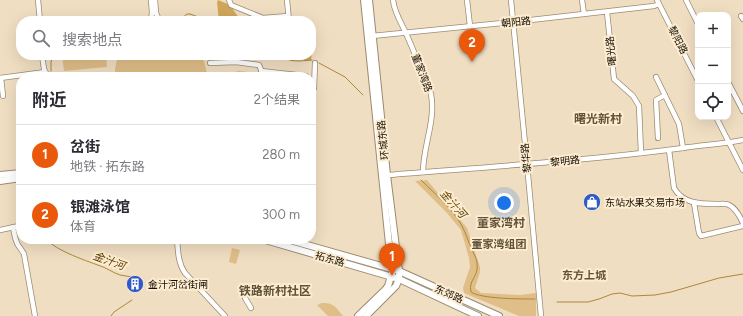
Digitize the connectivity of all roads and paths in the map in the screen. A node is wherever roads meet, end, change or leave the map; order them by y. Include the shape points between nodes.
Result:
1 (38, 0) edge
2 (151, 0) edge
3 (154, 0) edge
4 (229, 0) edge
5 (287, 0) edge
6 (364, 0) edge
7 (369, 0) edge
8 (393, 0) edge
9 (467, 0) edge
10 (510, 0) edge
11 (582, 0) edge
12 (686, 0) edge
13 (658, 2) edge
14 (607, 12) junction
15 (584, 14) junction
16 (40, 16) edge
17 (152, 16) edge
18 (157, 16) edge
19 (258, 16) edge
20 (289, 16) edge
21 (695, 18) edge
22 (513, 22) junction
23 (470, 26) junction
24 (406, 32) junction
25 (372, 36) junction
26 (43, 60) edge
27 (210, 63) dead end
28 (315, 63) dead end
29 (261, 71) joint
30 (46, 72) edge
31 (270, 72) edge
32 (315, 72) edge
33 (695, 75) edge
34 (16, 77) edge
35 (656, 77) dead end
36 (0, 78) edge
37 (729, 84) edge
38 (665, 95) junction
39 (3, 96) dead end
40 (743, 111) edge
41 (718, 120) edge
42 (658, 138) dead end
43 (743, 140) edge
44 (729, 143) junction
45 (683, 148) junction
46 (669, 150) junction
47 (641, 153) junction
48 (527, 164) junction
49 (743, 170) edge
50 (423, 172) junction
51 (16, 173) edge
52 (0, 175) edge
53 (387, 175) junction
54 (16, 179) edge
55 (0, 181) edge
56 (694, 203) junction
57 (743, 223) edge
58 (743, 226) edge
59 (16, 227) edge
60 (13, 228) junction
61 (0, 230) edge
62 (16, 240) edge
63 (18, 244) edge
64 (176, 244) edge
65 (177, 244) edge
66 (279, 244) edge
67 (304, 244) edge
68 (392, 269) junction
69 (399, 271) junction
70 (391, 276) junction
71 (399, 279) junction
72 (246, 298) dead end
73 (251, 308) dead end
74 (469, 314) edge
75 (35, 316) edge
76 (222, 316) edge
77 (225, 316) edge
78 (358, 316) edge
79 (366, 316) edge
80 (478, 316) edge
81 (499, 316) edge
82 (541, 316) edge

1 - 16 street
2 - 17 street
3 - 18 street
4 - 19 street via 232,5
5 - 20 street
6 - 68 main road, 环城东路
7 - 25 main road, 环城东路
8 - 24 street, 董家湾路 via 394,9
9 - 23 street
10 - 22 street, 黎华路
11 - 15 street
12 - 21 street
13 - 14 street, 朝阳路 via 654,6
13 - 33 street, 黎阳路
14 - 15 street, 朝阳路
14 - 47 street, 曙光路 via 614,79 633,96 639,106
15 - 22 street, 朝阳路
22 - 23 street, 朝阳路
22 - 48 street, 黎华路
23 - 24 street, 朝阳路
24 - 25 street, 朝阳路
24 - 50 street, 董家湾路 via 428,87 432,104 431,127
25 - 53 main road, 环城东路
26 - 30 street
27 - 29 street via 236,62 259,65
28 - 32 street
29 - 31 street
34 - 36 street
35 - 38 street
36 - 39 street
37 - 40 street
38 - 42 street via 656,100
38 - 45 street via 679,124
41 - 44 street
43 - 44 street, 黎明路
44 - 45 street, 黎明路
44 - 49 street
45 - 46 street, 黎明路
46 - 47 street, 黎明路
46 - 56 street via 674,188 680,197
47 - 48 street, 黎明路
48 - 50 street, 黎明路
48 - 82 street, 黎华路
50 - 53 street, 黎明路
51 - 52 main road
53 - 69 main road, 环城东路
54 - 55 main road
56 - 57 street via 730,205
56 - 58 street via 701,236
59 - 60 street
60 - 61 street
60 - 62 street
63 - 75 street via 24,254
64 - 76 street via 177,260 183,275
65 - 77 street via 185,273
66 - 70 main road, 拓东路
67 - 68 main road, 拓东路
68 - 69 main road, 拓东路
68 - 70 main road, 环城东路
69 - 71 main road, 环城东路
69 - 81 main road, 东郊路
70 - 71 main road, 拓东路
70 - 78 main road via 385,290
71 - 74 main road, 东郊路
71 - 79 main road via 394,290
72 - 73 street
74 - 80 main road, 东郊路

